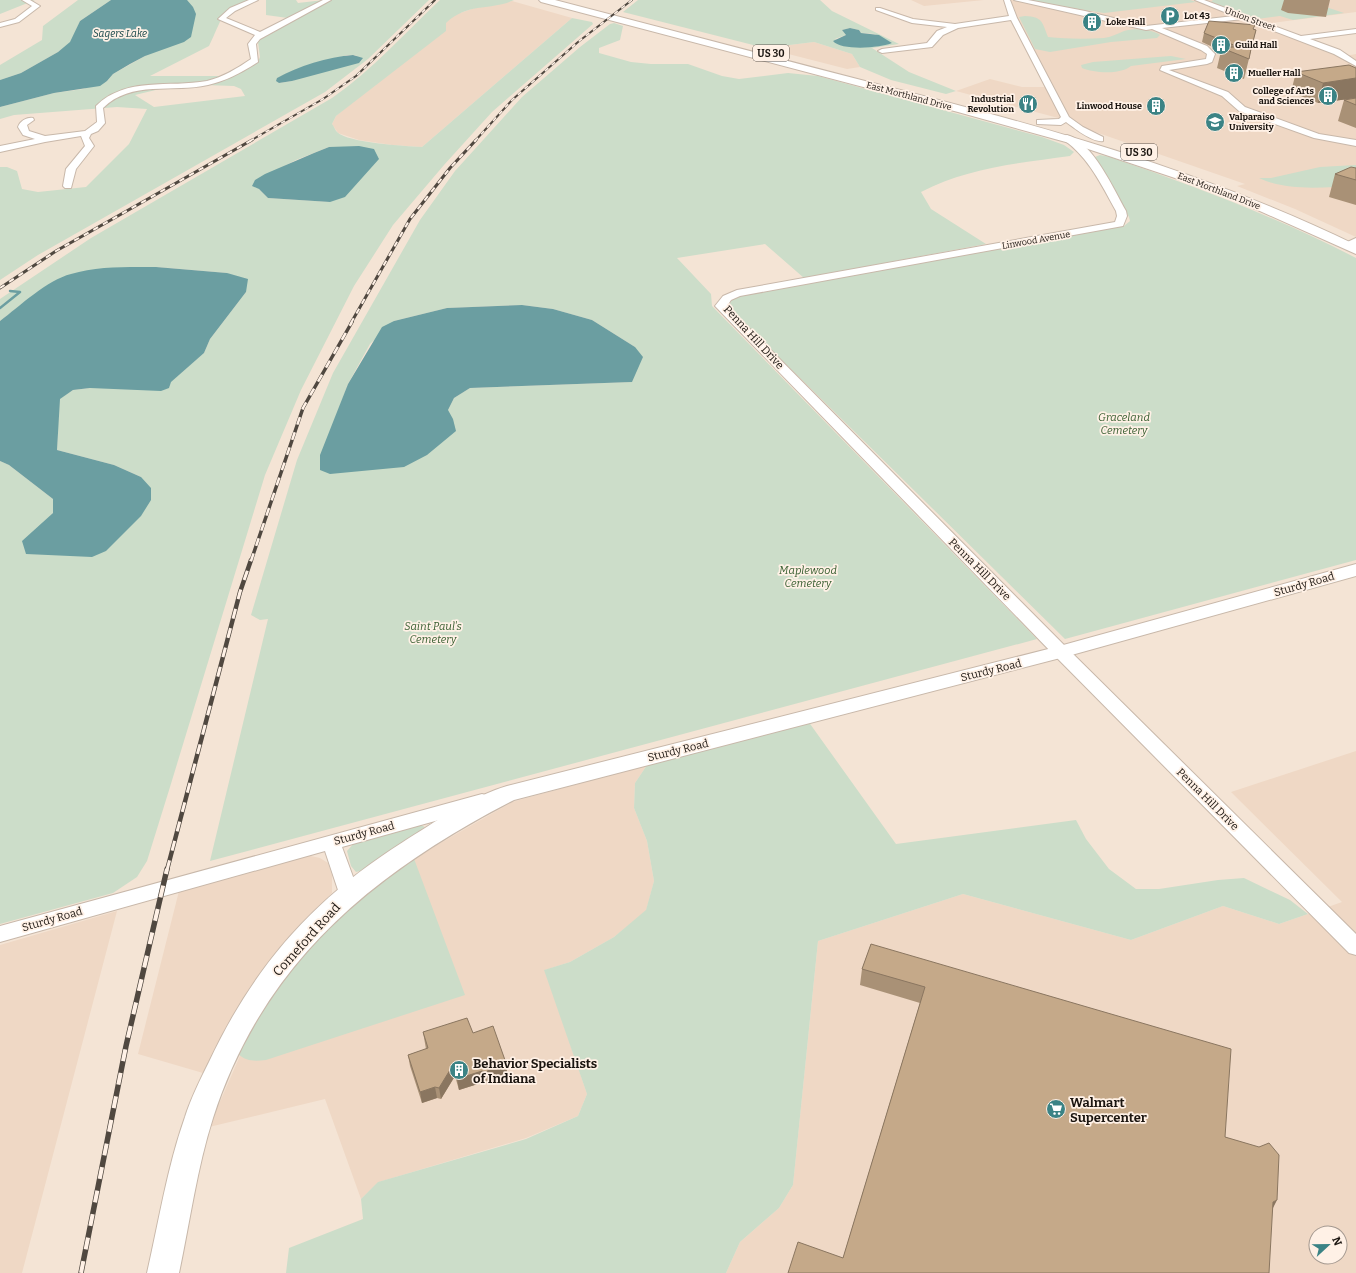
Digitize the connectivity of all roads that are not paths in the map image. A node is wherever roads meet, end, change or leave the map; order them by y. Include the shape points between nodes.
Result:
1 (25, 0) edge
2 (255, 0) edge
3 (328, 0) edge
4 (544, 0) edge
5 (559, 0) edge
6 (1007, 0) edge
7 (1017, 0) edge
8 (1198, 0) edge
9 (878, 9) dead end
10 (1244, 17) junction
11 (1013, 18) junction
12 (0, 25) edge
13 (956, 26) junction
14 (1155, 28) junction
15 (1356, 32) edge
16 (260, 36) junction
17 (1302, 39) junction
18 (882, 51) dead end
19 (1356, 64) edge
20 (1066, 118) junction
21 (30, 120) dead end
22 (1040, 122) junction
23 (87, 133) junction
24 (1067, 138) junction
25 (45, 139) junction
26 (1100, 139) junction
27 (1356, 143) edge
28 (0, 148) edge
29 (1114, 153) junction
30 (1090, 157) junction
31 (68, 186) dead end
32 (1354, 243) edge
33 (879, 268) joint
34 (1356, 570) edge
35 (1061, 652) junction
36 (507, 794) junction
37 (331, 842) junction
38 (349, 893) junction
39 (0, 934) edge
40 (1356, 946) edge
41 (163, 1273) edge

1 - 12 street via 37,6 17,20
2 - 16 street via 239,5 222,19
3 - 16 street
4 - 24 highway, East Morthland Drive / US 30
5 - 22 highway, East Morthland Drive / US 30
6 - 11 street
7 - 14 street via 1140,27
8 - 10 street, Union Street
9 - 13 street via 912,21
10 - 14 street
10 - 17 street, Union Street
11 - 13 street
11 - 20 street
13 - 18 street via 940,33 929,45
14 - 27 street via 1204,48 1211,54 1209,60 1204,62 1164,70 1225,94 1242,109 1316,136
15 - 17 street
16 - 23 street via 252,44 255,60 218,80 135,90 110,97 99,108 101,123
17 - 19 street, Union Street via 1342,54
20 - 22 street via 1058,122
20 - 26 street via 1080,129
21 - 25 street via 22,127 26,133
22 - 26 highway, East Morthland Drive / US 30
23 - 25 street
23 - 31 street via 85,138 90,146 71,169
24 - 29 highway, East Morthland Drive / US 30
24 - 30 street, Linwood Avenue
25 - 28 street
26 - 32 highway, East Morthland Drive / US 30 via 1237,186 1295,209
29 - 30 street via 1099,153
29 - 32 highway, East Morthland Drive / US 30
30 - 33 street, Linwood Avenue via 1121,211 1119,224
33 - 35 street, Penna Hill Drive via 737,293 726,298 721,306
34 - 35 street, Sturdy Road
35 - 36 street, Sturdy Road
35 - 40 street, Penna Hill Drive
36 - 37 street, Sturdy Road
36 - 38 street, Comeford Road via 422,839 386,863
37 - 38 street
37 - 39 street, Sturdy Road
38 - 41 street, Comeford Road via 318,922 282,962 249,1009 217,1074 196,1126

